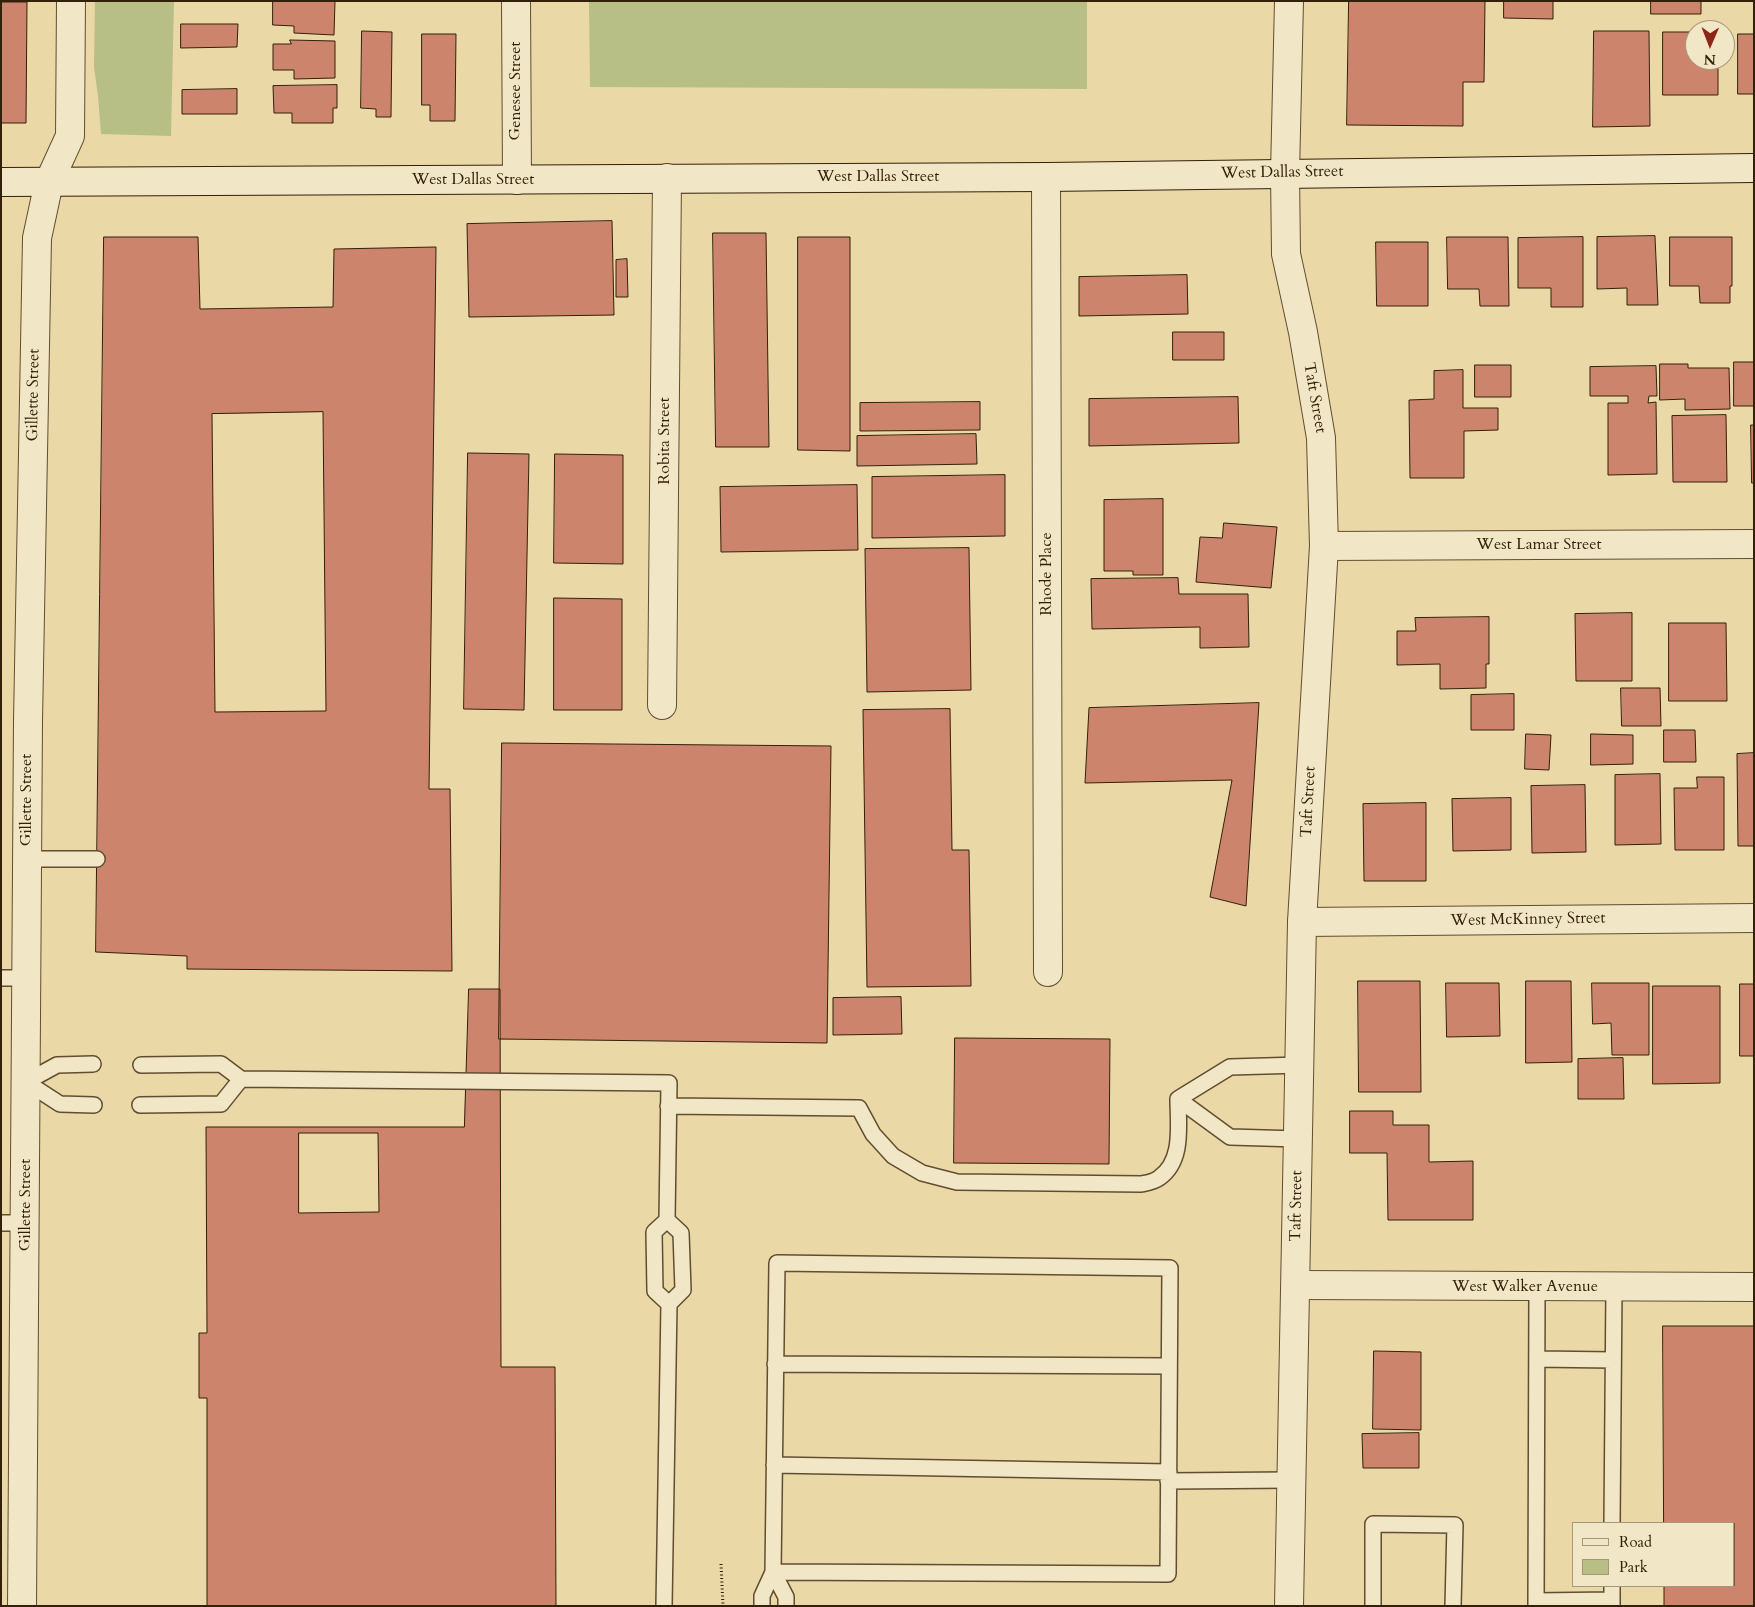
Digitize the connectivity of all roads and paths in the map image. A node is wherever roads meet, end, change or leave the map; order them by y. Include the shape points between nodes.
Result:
1 (71, 1) edge
2 (516, 1) edge
3 (1289, 1) edge
4 (1754, 168) edge
5 (1285, 173) junction
6 (1046, 177) junction
7 (667, 178) junction
8 (517, 180) junction
9 (1, 182) edge
10 (48, 182) junction
11 (1754, 544) edge
12 (1324, 546) junction
13 (662, 705) dead end
14 (27, 859) junction
15 (97, 859) dead end
16 (1754, 918) edge
17 (1302, 922) junction
18 (1048, 972) dead end
19 (14, 978) edge
20 (93, 1064) dead end
21 (141, 1065) dead end
22 (1300, 1065) junction
23 (241, 1079) junction
24 (26, 1082) junction
25 (1178, 1099) junction
26 (94, 1104) dead end
27 (140, 1105) dead end
28 (668, 1106) junction
29 (1298, 1139) junction
30 (668, 1220) junction
31 (13, 1223) edge
32 (1296, 1285) junction
33 (1614, 1287) junction
34 (1754, 1287) edge
35 (1537, 1288) junction
36 (669, 1304) junction
37 (1537, 1358) junction
38 (1613, 1360) junction
39 (775, 1364) junction
40 (1169, 1366) junction
41 (774, 1465) junction
42 (1168, 1476) junction
43 (1292, 1480) junction
44 (1612, 1522) edge
45 (721, 1564) dead end
46 (773, 1572) junction
47 (1612, 1597) edge
48 (1536, 1603) edge
49 (22, 1606) edge
50 (664, 1606) edge
51 (723, 1606) edge
52 (762, 1606) edge
53 (786, 1606) edge
54 (1290, 1606) edge
55 (1373, 1606) edge
56 (1452, 1606) edge

1 - 10 street, Gillette Street via 70,136
2 - 8 street, Genesee Street
3 - 5 street, Taft Street
4 - 5 street, West Dallas Street
5 - 6 street, West Dallas Street
5 - 12 street, Taft Street via 1286,254 1321,438
6 - 7 street, West Dallas Street
6 - 18 street, Rhode Place
7 - 8 street, West Dallas Street
7 - 13 street, Robita Street
8 - 10 street, West Dallas Street
9 - 10 street, West Dallas Street
10 - 14 street, Gillette Street via 37,238
11 - 12 street, West Lamar Street
12 - 17 street, Taft Street
14 - 15 lane
14 - 19 street, Gillette Street
16 - 17 street, West McKinney Street
17 - 22 street, Taft Street
19 - 24 street, Gillette Street
20 - 24 lane via 57,1065
21 - 23 lane via 221,1064
22 - 25 lane via 1230,1067
22 - 29 street, Taft Street
23 - 27 lane via 221,1104
23 - 28 lane via 669,1083
24 - 26 lane via 60,1104
24 - 31 street, Gillette Street
25 - 28 lane via 1177,1150 1170,1168 1158,1179 1141,1184 956,1182 922,1173 893,1156 873,1134 859,1108
25 - 29 lane via 1230,1137
28 - 30 lane
29 - 32 street, Taft Street
30 - 36 lane via 681,1233 683,1290
30 - 36 lane via 654,1232 654,1252 655,1291
31 - 49 street, Gillette Street
32 - 35 street, West Walker Avenue
32 - 43 street, Taft Street
33 - 34 street, West Walker Avenue
33 - 35 street, West Walker Avenue
33 - 38 lane
35 - 37 lane
36 - 50 lane
37 - 38 lane
37 - 48 lane
38 - 44 lane
39 - 40 lane
39 - 40 lane via 777,1263 1170,1268
39 - 41 lane
40 - 42 lane
41 - 42 lane
41 - 46 lane
42 - 43 lane
42 - 46 lane via 1168,1574
43 - 54 street, Taft Street
45 - 51 path
46 - 52 lane via 762,1596
46 - 53 lane via 786,1597
47 - 48 lane
55 - 56 lane via 1373,1524 1455,1525

